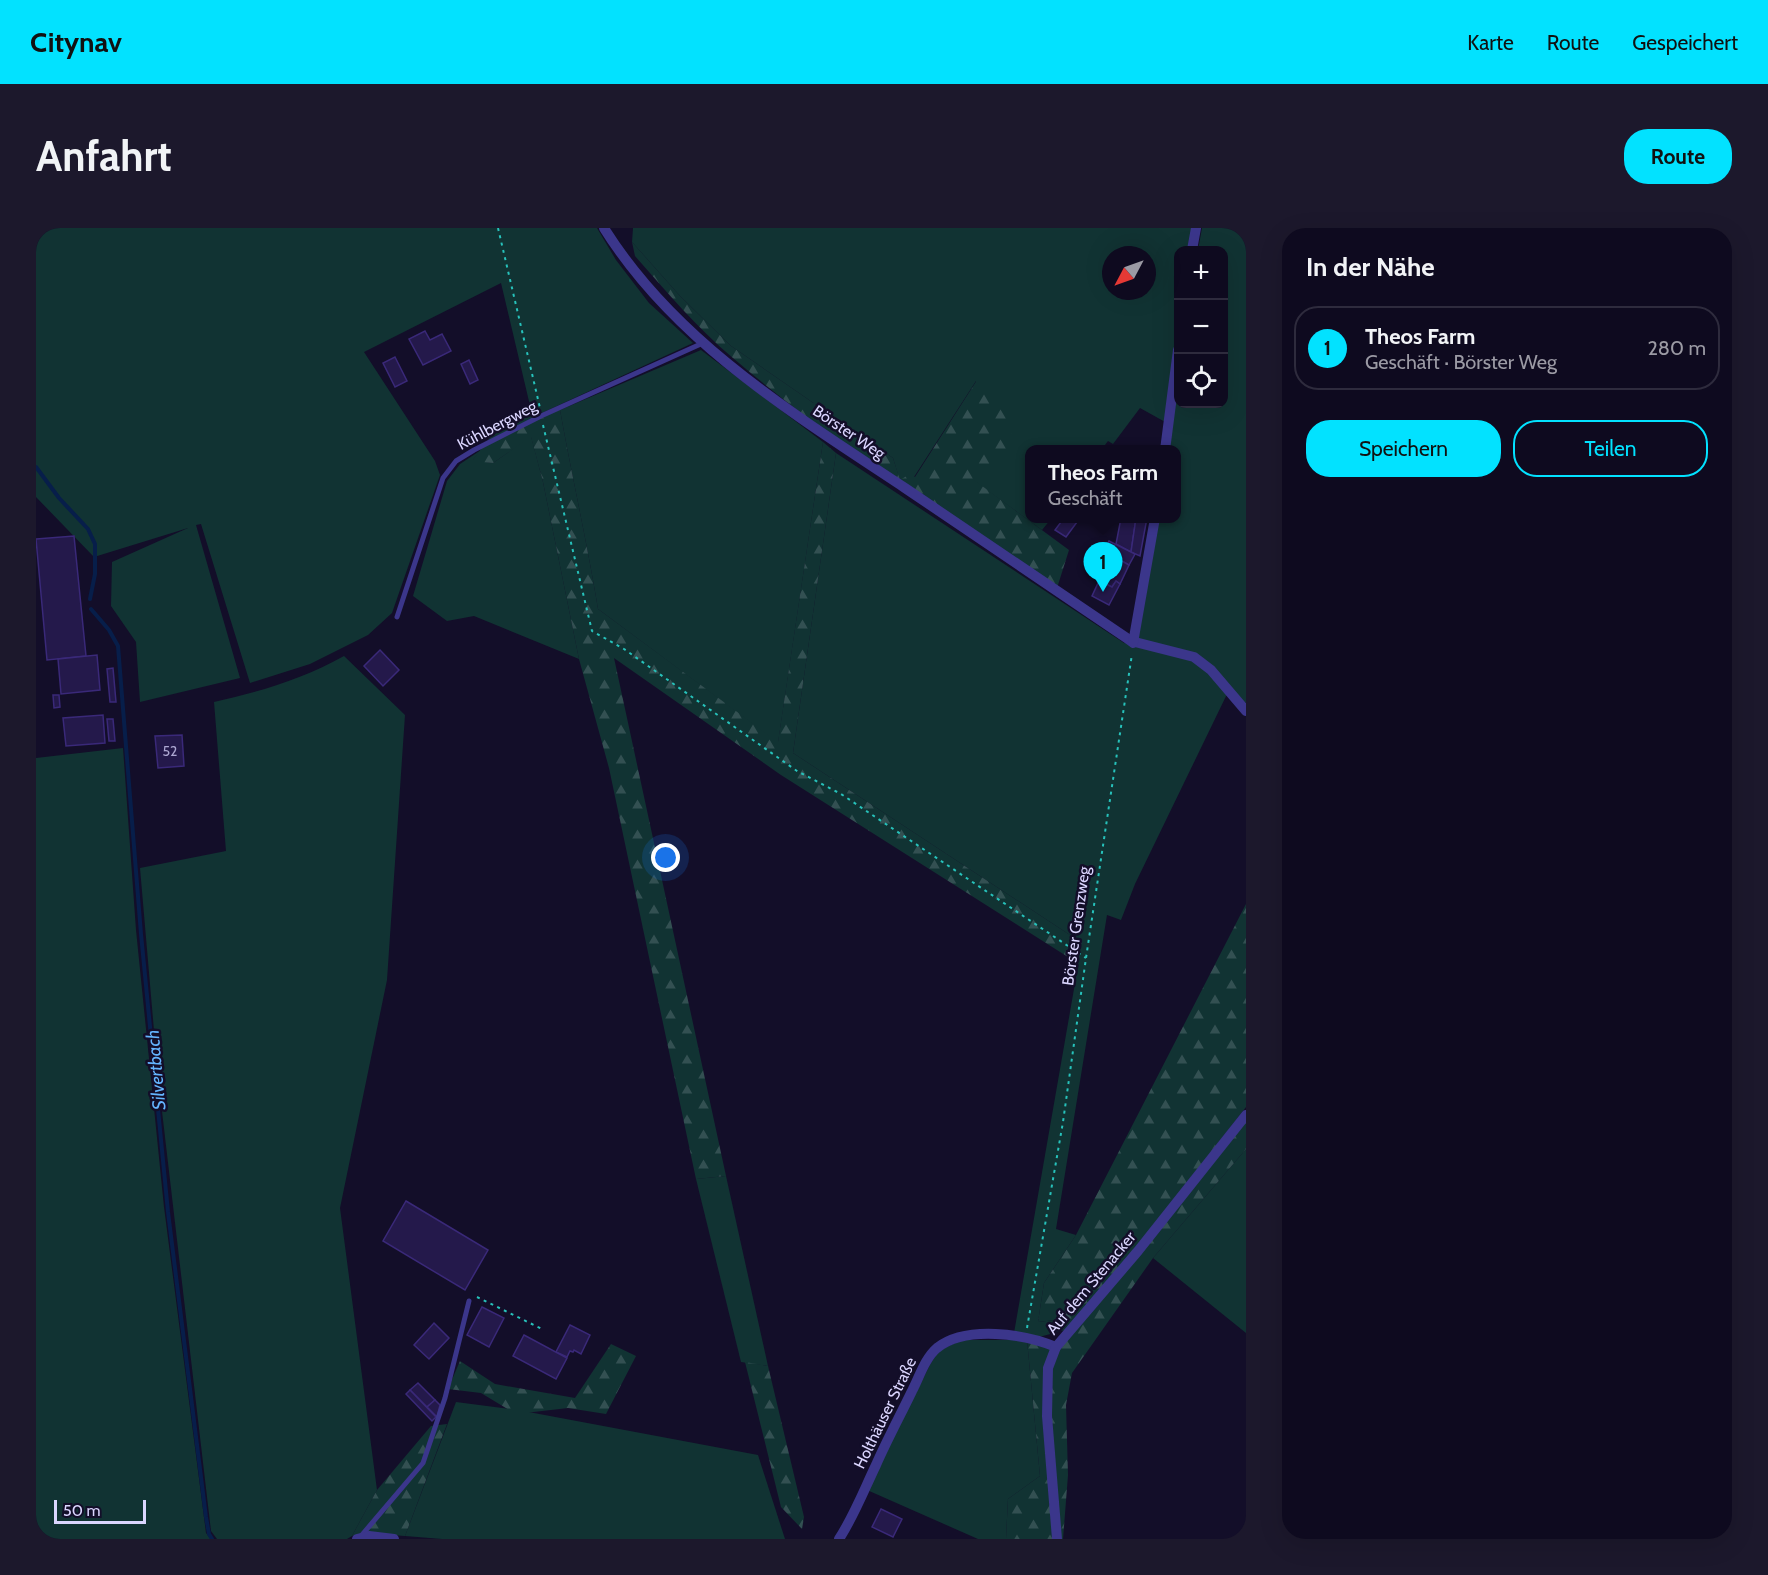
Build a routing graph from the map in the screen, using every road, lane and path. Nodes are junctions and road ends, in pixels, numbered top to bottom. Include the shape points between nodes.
1 (498, 228) edge
2 (604, 228) edge
3 (1196, 228) edge
4 (1193, 246) edge
5 (703, 343) junction
6 (1178, 354) edge
7 (541, 416) junction
8 (1166, 445) edge
9 (1154, 523) edge
10 (397, 617) dead end
11 (1133, 643) junction
12 (1246, 711) edge
13 (1086, 958) junction
14 (1246, 1115) edge
15 (468, 1301) joint
16 (544, 1330) dead end
17 (1026, 1338) junction
18 (1056, 1347) junction
19 (359, 1538) edge
20 (394, 1539) edge
21 (839, 1539) edge
22 (1057, 1539) edge

1 - 7 path
2 - 5 street, Börster Weg via 660,302
3 - 4 street
5 - 7 lane, Kühlbergweg
5 - 11 street, Börster Weg via 790,411
6 - 8 street
7 - 10 lane, Kühlbergweg via 456,461 443,478
7 - 13 path via 592,631 796,771 841,794
9 - 11 street
11 - 12 street via 1194,657 1211,670
11 - 13 path, Börster Grenzweg
13 - 17 path, Börster Grenzweg via 1064,1122
14 - 18 street, Auf dem Stenacker
15 - 16 path via 478,1297
15 - 19 lane via 445,1398 423,1463
17 - 18 street, Holthäuser Straße
17 - 21 street, Holthäuser Straße via 972,1335 935,1349
18 - 22 street, Auf dem Stenacker via 1048,1368 1047,1416
19 - 20 street

